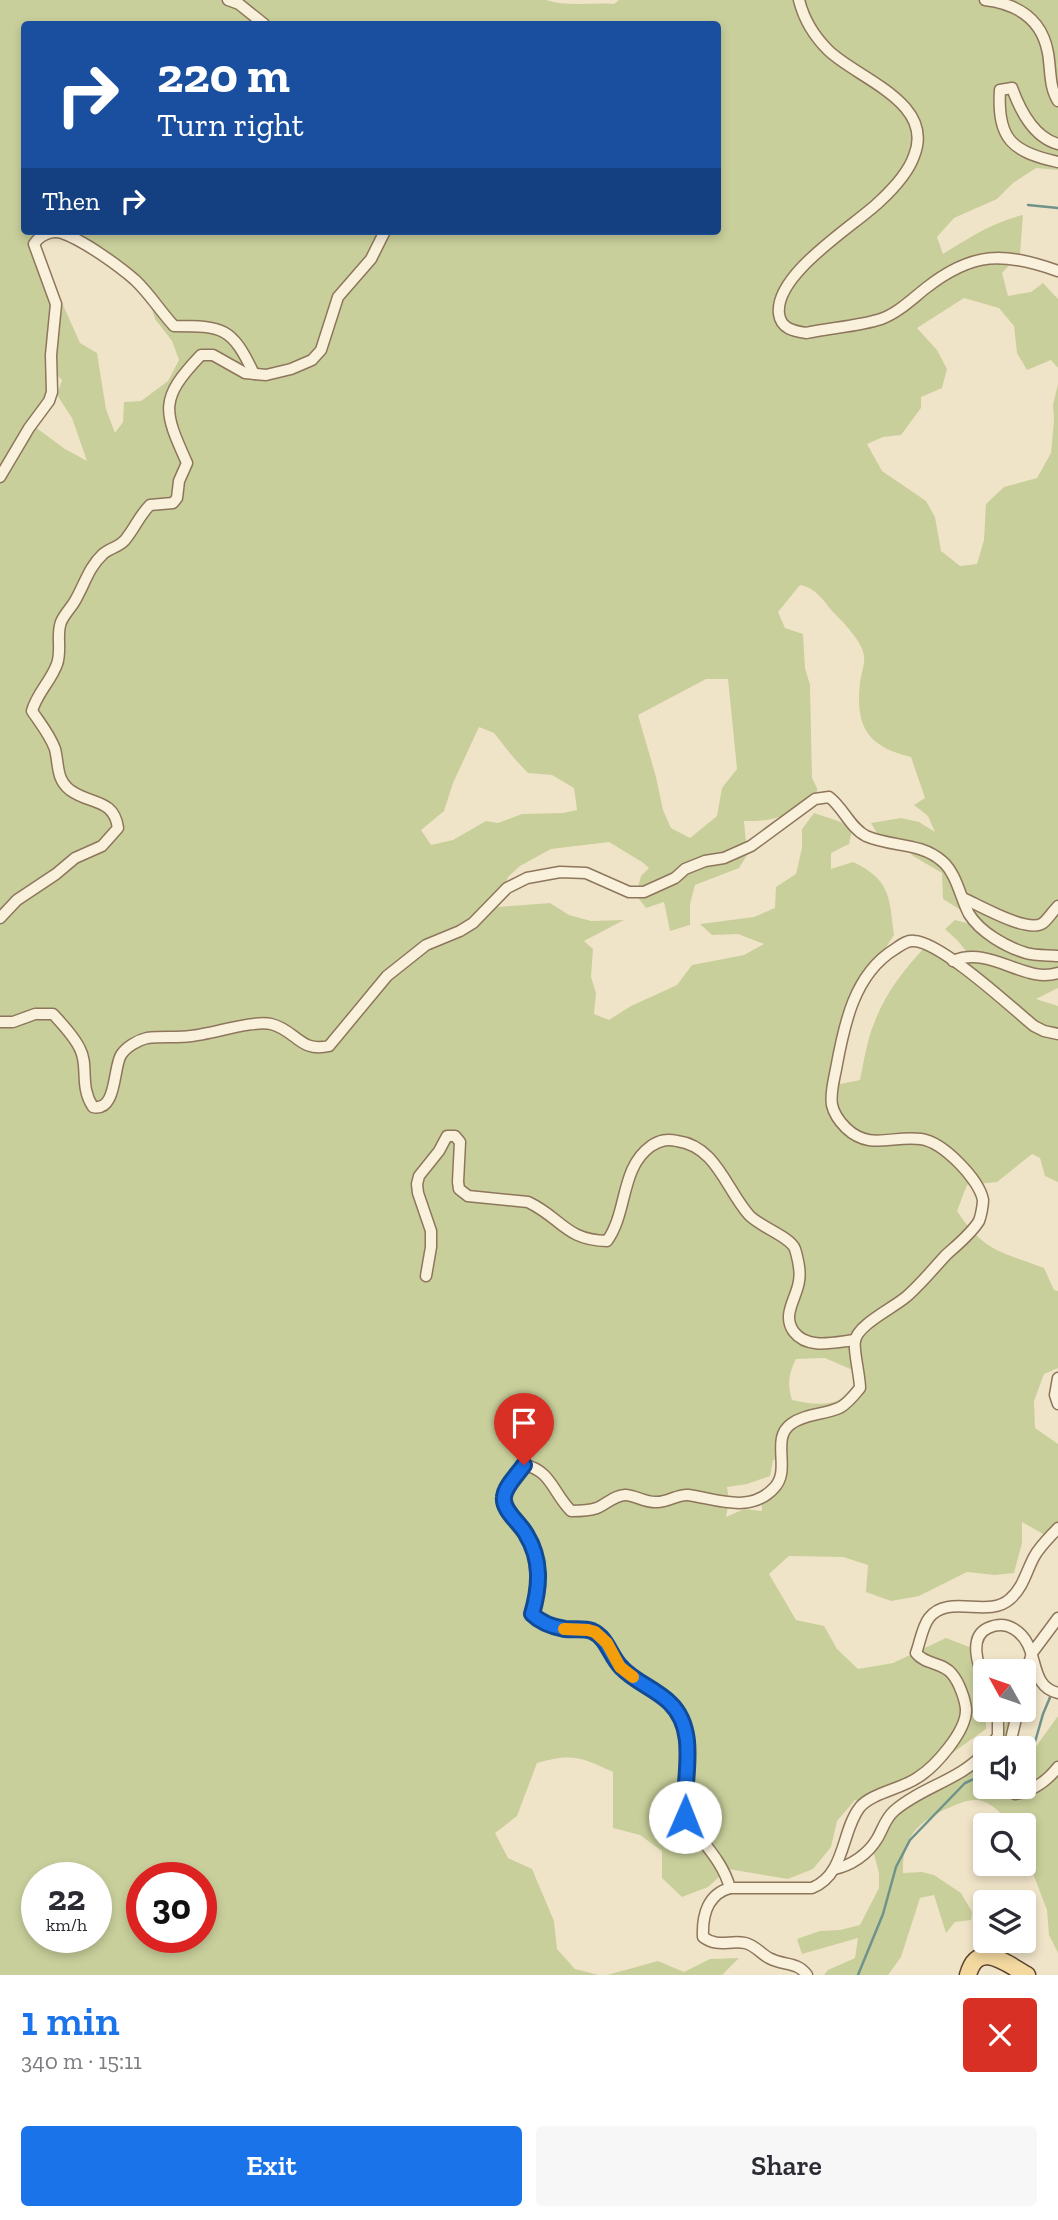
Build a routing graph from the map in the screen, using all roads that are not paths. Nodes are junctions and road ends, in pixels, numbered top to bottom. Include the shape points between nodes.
1 (228, 0) edge
2 (799, 0) edge
3 (985, 0) edge
4 (260, 21) edge
5 (1058, 101) edge
6 (1058, 144) edge
7 (1058, 162) edge
8 (42, 235) edge
9 (65, 235) edge
10 (383, 235) edge
11 (1058, 271) edge
12 (254, 374) junction
13 (0, 477) edge
14 (963, 898) junction
15 (1058, 906) edge
16 (0, 918) edge
17 (1058, 956) edge
18 (953, 961) junction
19 (1058, 973) edge
20 (0, 1023) edge
21 (1058, 1034) edge
22 (426, 1276) dead end
23 (855, 1340) junction
24 (1058, 1378) edge
25 (1058, 1404) edge
26 (1058, 1528) edge
27 (1058, 1618) edge
28 (1032, 1653) junction
29 (977, 1659) edge
30 (1030, 1659) edge
31 (1058, 1693) edge
32 (973, 1764) edge
33 (1058, 1767) edge
34 (1036, 1787) edge
35 (834, 1869) junction
36 (730, 1888) junction
37 (807, 1975) edge
38 (968, 1975) edge
39 (1027, 1975) edge

1 - 4 street
2 - 11 street via 807,24 828,51 894,96 908,111 917,144 894,186 822,247 781,296 779,313 786,327 807,333 881,319 939,278 995,257
3 - 5 street via 1019,9 1038,25
6 - 7 street via 1032,125 1013,88 1000,90 1002,125 1009,140 1021,150
8 - 13 street via 34,244 55,304 52,392
9 - 12 street via 135,280 174,326 213,327 227,333
10 - 12 street via 371,259 338,297 321,350 291,369
12 - 16 street via 236,370 213,355 201,355 182,375 172,393 169,417 187,463 177,498 173,503 150,505 139,516 123,543 105,552 91,567 62,619 60,654 32,711 54,749 60,779 115,814 118,828 102,846 75,858
14 - 15 street via 1035,926
14 - 17 street via 981,928 1004,944 1027,953
14 - 20 street via 943,861 927,851 865,835 829,797 815,799 751,846 685,869 644,892 629,892 586,873 527,878 507,888 473,923 426,945 387,976 329,1046 307,1046 282,1028 262,1023 189,1037 140,1040 121,1055 111,1094 99,1108 90,1103 84,1085 81,1050 53,1014
18 - 19 street via 971,956 1044,976
18 - 21 street via 1034,1026
18 - 23 street via 912,941 888,953 868,975 852,1003 832,1104 836,1116 856,1137 871,1141 924,1139 940,1148 976,1184 983,1202 979,1220 907,1296 862,1326
22 - 23 street via 431,1231 417,1184 447,1136 460,1142 459,1189 468,1196 528,1202 589,1241 607,1241 615,1230 628,1180 650,1147 662,1140 678,1141 712,1159 749,1215 793,1245 800,1278 790,1307 793,1331 804,1341
23 - 36 street via 860,1388 838,1408 789,1425 783,1434 780,1479 774,1489 757,1499 740,1504 685,1495 647,1502 625,1495 586,1511 571,1511 544,1473 524,1465 504,1494 504,1504 526,1534 539,1568 532,1614 564,1629 595,1632 620,1667 671,1704 682,1720 688,1760 685,1817 726,1872
24 - 25 street
26 - 35 street via 1044,1542 1022,1585 1008,1601 997,1606 951,1606 937,1610 928,1620 916,1653 954,1676 967,1712 956,1739 935,1764 895,1790 870,1798 859,1809
27 - 28 street
28 - 29 street via 1017,1630 996,1625 979,1636
28 - 30 street
28 - 31 street via 1039,1681
32 - 35 street via 894,1811 863,1855
33 - 34 street
35 - 36 street via 822,1884 812,1888
36 - 37 street via 710,1900 703,1937 712,1943 751,1945 771,1960 799,1965
38 - 39 main road via 974,1961 987,1955

